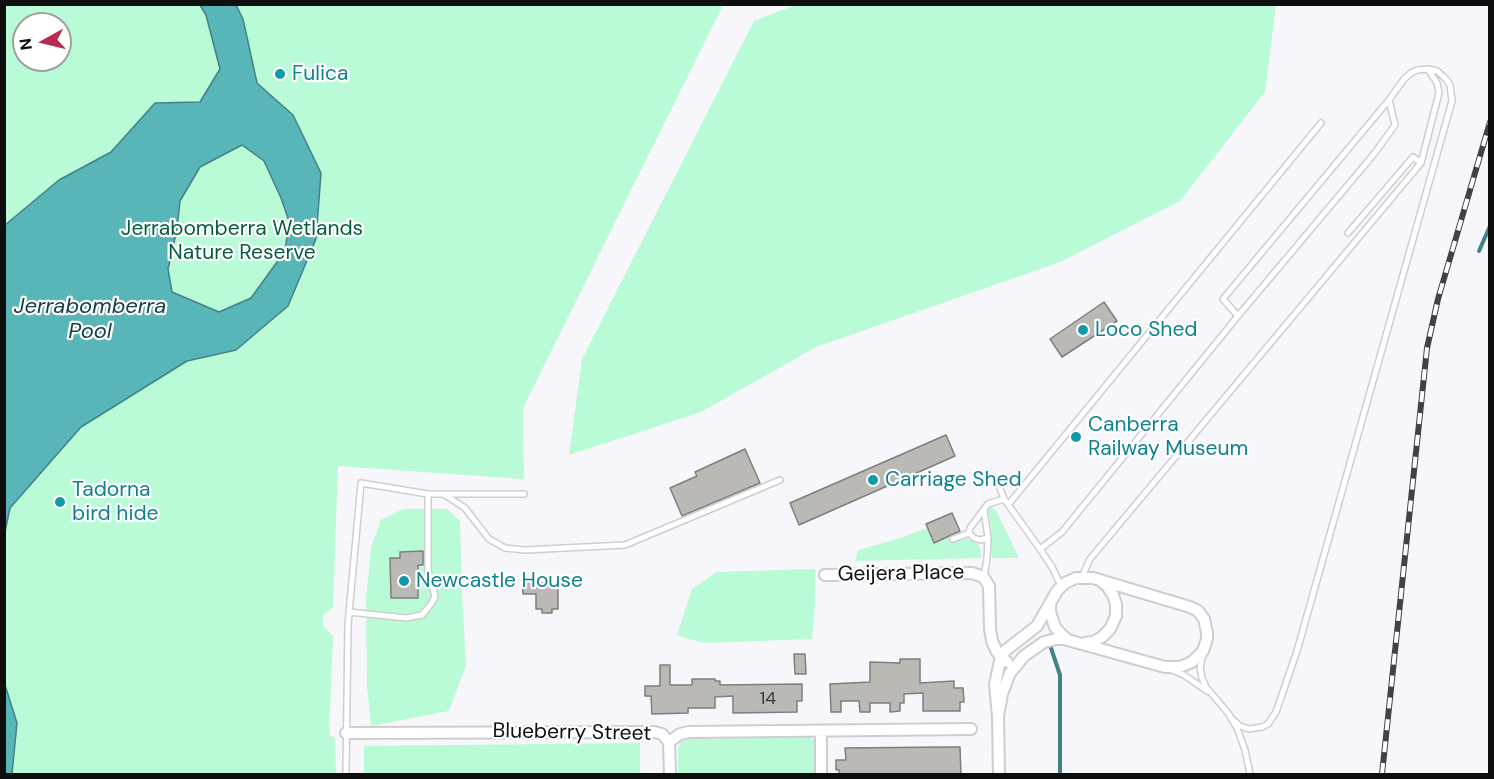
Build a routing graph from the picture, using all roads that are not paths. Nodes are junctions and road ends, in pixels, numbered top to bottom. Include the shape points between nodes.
1 (1428, 69) junction
2 (1389, 100) junction
3 (1321, 123) dead end
4 (1421, 163) junction
5 (1348, 233) dead end
6 (1238, 316) junction
7 (780, 480) dead end
8 (1000, 488) dead end
9 (428, 494) junction
10 (444, 494) junction
11 (524, 494) dead end
12 (1004, 499) junction
13 (1008, 505) junction
14 (984, 510) junction
15 (969, 533) junction
16 (988, 538) junction
17 (953, 539) dead end
18 (1040, 549) junction
19 (825, 575) dead end
20 (1082, 577) junction
21 (984, 578) junction
22 (1098, 580) junction
23 (1061, 586) junction
24 (1053, 598) junction
25 (349, 612) junction
26 (1068, 640) junction
27 (1080, 643) junction
28 (1205, 645) junction
29 (1001, 657) junction
30 (1165, 667) junction
31 (1014, 668) junction
32 (1218, 700) junction
33 (998, 716) junction
34 (1231, 718) junction
35 (971, 729) dead end
36 (821, 731) junction
37 (346, 733) junction
38 (669, 742) junction
39 (346, 774) edge
40 (670, 774) edge
41 (821, 774) edge
42 (999, 774) edge
43 (1250, 774) edge

1 - 2 lane via 1411,73
1 - 4 lane via 1440,93
1 - 34 lane via 1437,71 1448,82 1452,100 1297,651 1272,719 1262,727 1249,729
2 - 6 lane via 1395,125 1380,147
2 - 6 lane via 1223,299
3 - 13 lane
4 - 5 lane via 1413,157
4 - 20 lane via 1090,559
6 - 18 lane via 1062,532
7 - 10 lane via 625,545 525,550 505,548 489,539 465,508
8 - 12 lane
9 - 10 lane
9 - 25 lane via 361,483
9 - 25 lane via 428,572 435,597 431,604 422,615 406,618
10 - 11 lane
12 - 13 lane
12 - 14 lane via 988,504
13 - 18 lane
14 - 15 lane
14 - 16 lane
15 - 16 lane via 980,540
15 - 17 lane
16 - 21 lane
18 - 23 lane
19 - 21 street, Geijera Place via 972,573
20 - 22 street
20 - 23 street
21 - 29 street, Geijera Place via 989,586 991,636
22 - 27 street via 1113,595 1116,616 1102,637
22 - 28 street via 1194,609 1206,625
23 - 24 street
24 - 26 street via 1053,622
24 - 29 street via 1037,626
25 - 37 lane
26 - 27 street
26 - 31 street via 1044,642
27 - 30 street
28 - 30 street via 1192,662
28 - 32 lane via 1201,675
29 - 31 street, Geijera Place
29 - 33 street via 995,685
30 - 32 lane via 1194,681
31 - 33 street via 1006,680
32 - 34 lane
33 - 42 street
34 - 43 lane via 1243,743
35 - 36 street, Blueberry Street
36 - 38 street, Blueberry Street via 687,732
36 - 41 street
37 - 38 street, Blueberry Street via 654,732
37 - 39 lane
38 - 40 street

